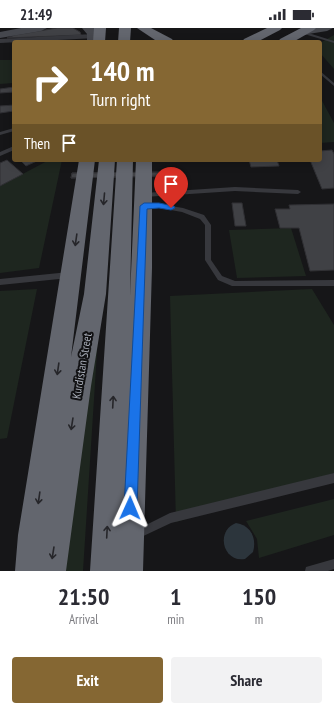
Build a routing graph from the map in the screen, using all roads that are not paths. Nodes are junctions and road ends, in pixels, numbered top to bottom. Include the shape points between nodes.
1 (18, 28) edge
2 (40, 28) edge
3 (111, 28) edge
4 (124, 28) edge
5 (140, 28) edge
6 (143, 28) edge
7 (276, 28) edge
8 (327, 28) edge
9 (306, 30) edge
10 (0, 31) edge
11 (0, 35) edge
12 (94, 35) edge
13 (12, 40) edge
14 (16, 40) edge
15 (110, 40) edge
16 (124, 40) edge
17 (140, 40) edge
18 (164, 40) edge
19 (253, 40) edge
20 (288, 40) edge
21 (0, 41) edge
22 (334, 42) edge
23 (322, 74) edge
24 (334, 85) edge
25 (12, 130) edge
26 (0, 134) edge
27 (12, 149) edge
28 (0, 154) edge
29 (87, 162) edge
30 (107, 162) edge
31 (125, 162) edge
32 (144, 162) edge
33 (298, 192) dead end
34 (144, 200) junction
35 (71, 275) junction
36 (0, 282) edge
37 (334, 282) edge
38 (334, 478) edge
39 (130, 537) junction
40 (334, 564) edge
41 (31, 571) edge
42 (50, 571) edge
43 (106, 571) edge
44 (127, 571) edge
45 (310, 571) edge

1 - 10 street
2 - 11 street
3 - 15 highway
4 - 16 highway
5 - 17 highway
6 - 18 highway
7 - 19 highway
8 - 9 street
9 - 20 highway
9 - 22 lane
12 - 14 street
13 - 21 street
23 - 24 lane
25 - 26 lane
27 - 28 lane
29 -> 35 highway, Kurdistan Street
30 -> 42 highway, Kurdistan Street via 95,294 78,386
43 -> 31 highway
32 - 34 highway
33 - 34 lane via 235,189
34 - 37 lane via 202,216 208,225 208,260 220,278 234,284
34 - 39 highway
35 - 36 lane
35 -> 41 highway, Kurdistan Street
38 - 39 lane via 170,518
39 - 44 highway
40 - 45 lane

